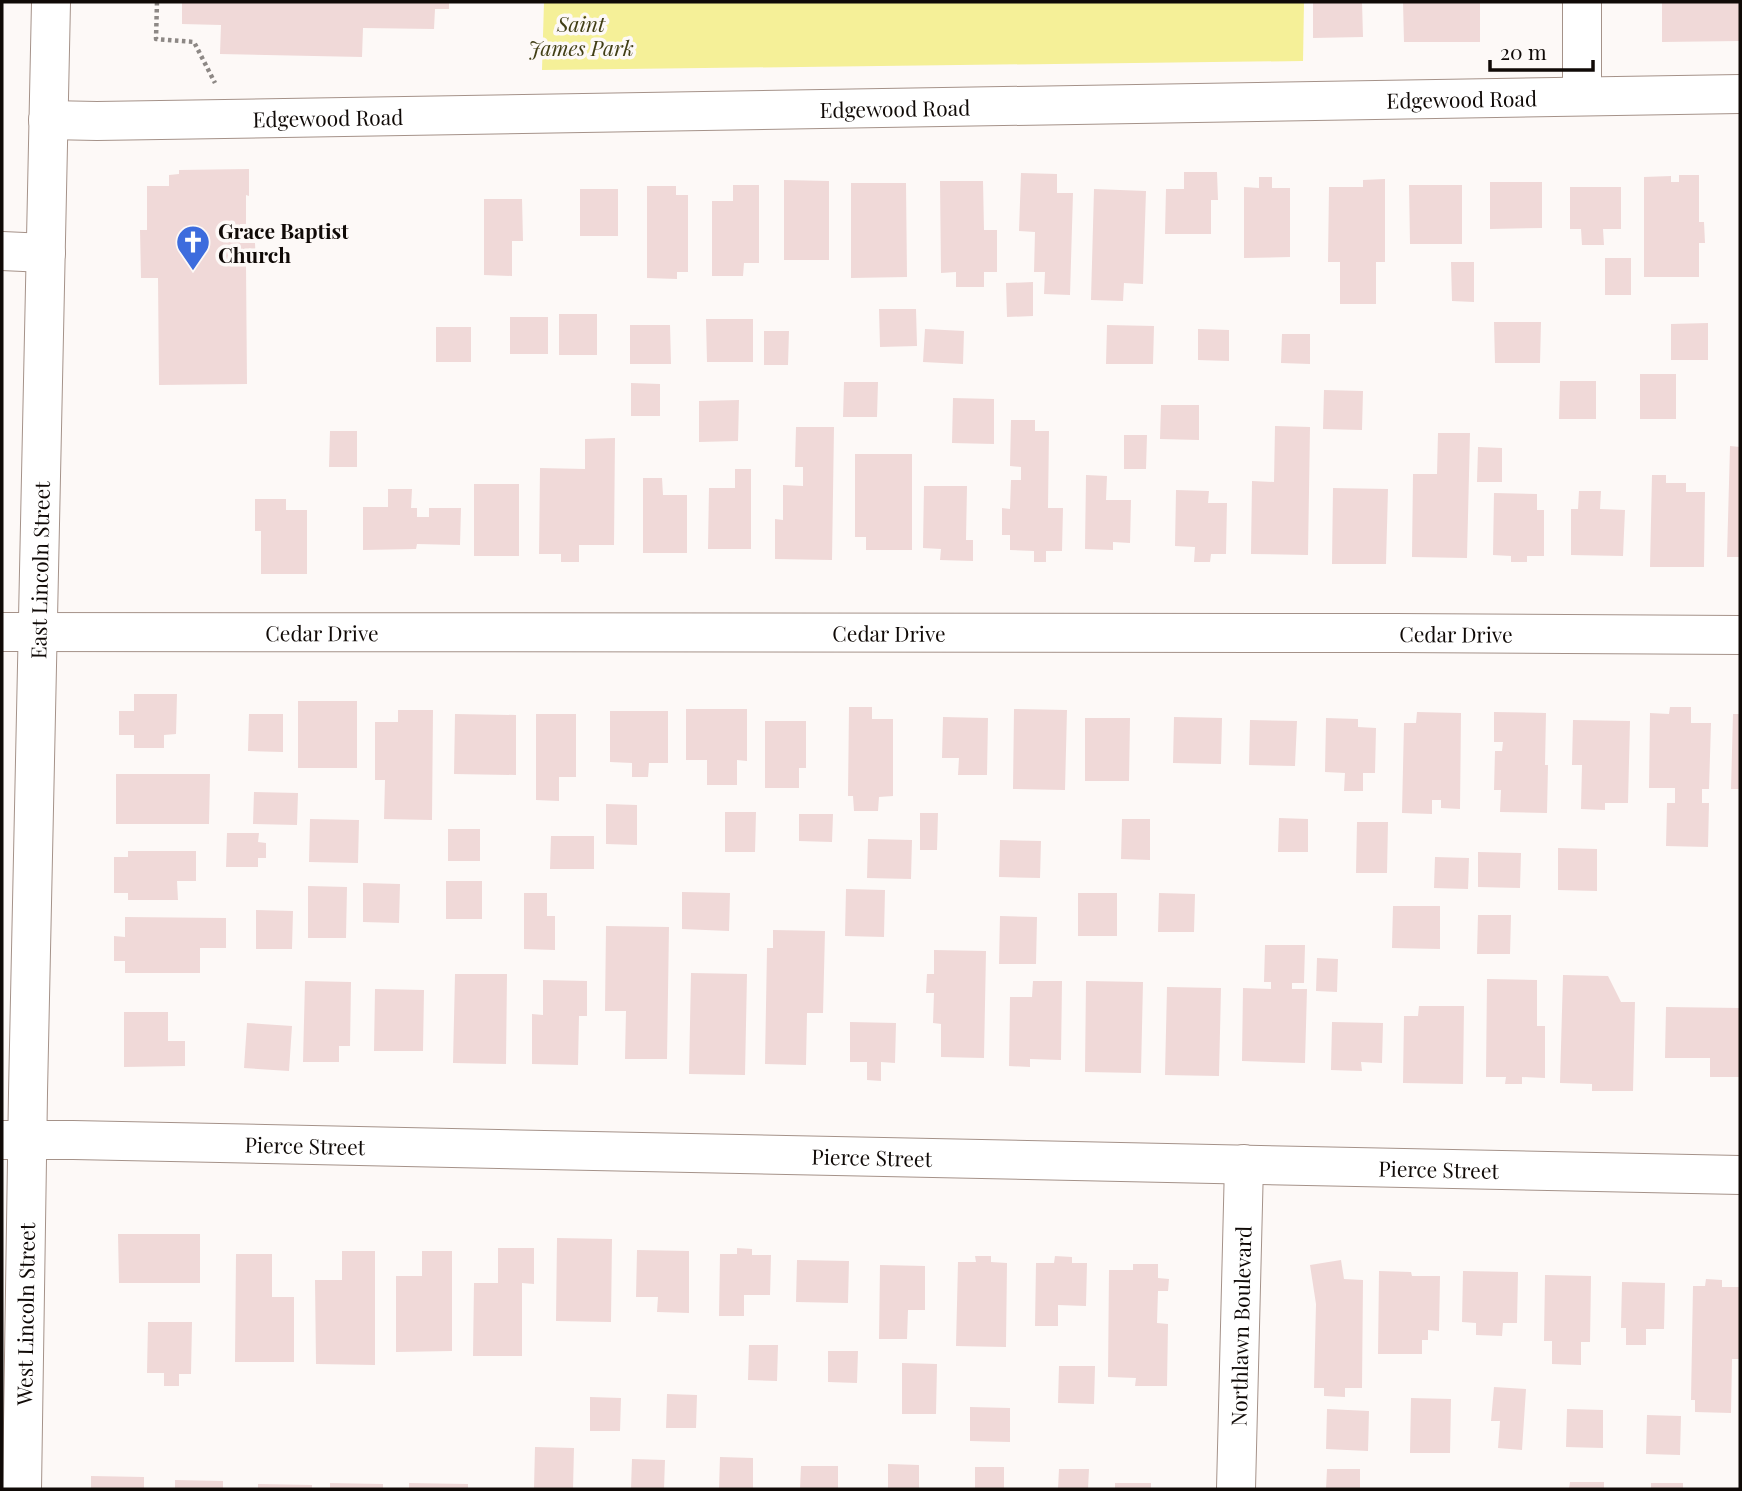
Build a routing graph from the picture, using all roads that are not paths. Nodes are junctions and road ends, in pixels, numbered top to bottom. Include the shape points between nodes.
1 (51, 2) edge
2 (1582, 2) edge
3 (1740, 94) edge
4 (1581, 96) junction
5 (48, 120) junction
6 (2, 251) edge
7 (46, 253) junction
8 (20, 632) edge
9 (1740, 635) edge
10 (15, 1140) edge
11 (1244, 1164) junction
12 (1740, 1175) edge
13 (22, 1489) edge
14 (1236, 1489) edge

1 - 5 street, East Lincoln Street
2 - 4 street
3 - 4 street, Edgewood Road
4 - 5 street, Edgewood Road
5 - 7 street, East Lincoln Street
6 - 7 street
7 - 8 street, East Lincoln Street
8 - 9 street, Cedar Drive
8 - 10 street, East Lincoln Street
10 - 11 street, Pierce Street
10 - 13 street, West Lincoln Street
11 - 12 street, Pierce Street
11 - 14 street, Northlawn Boulevard

